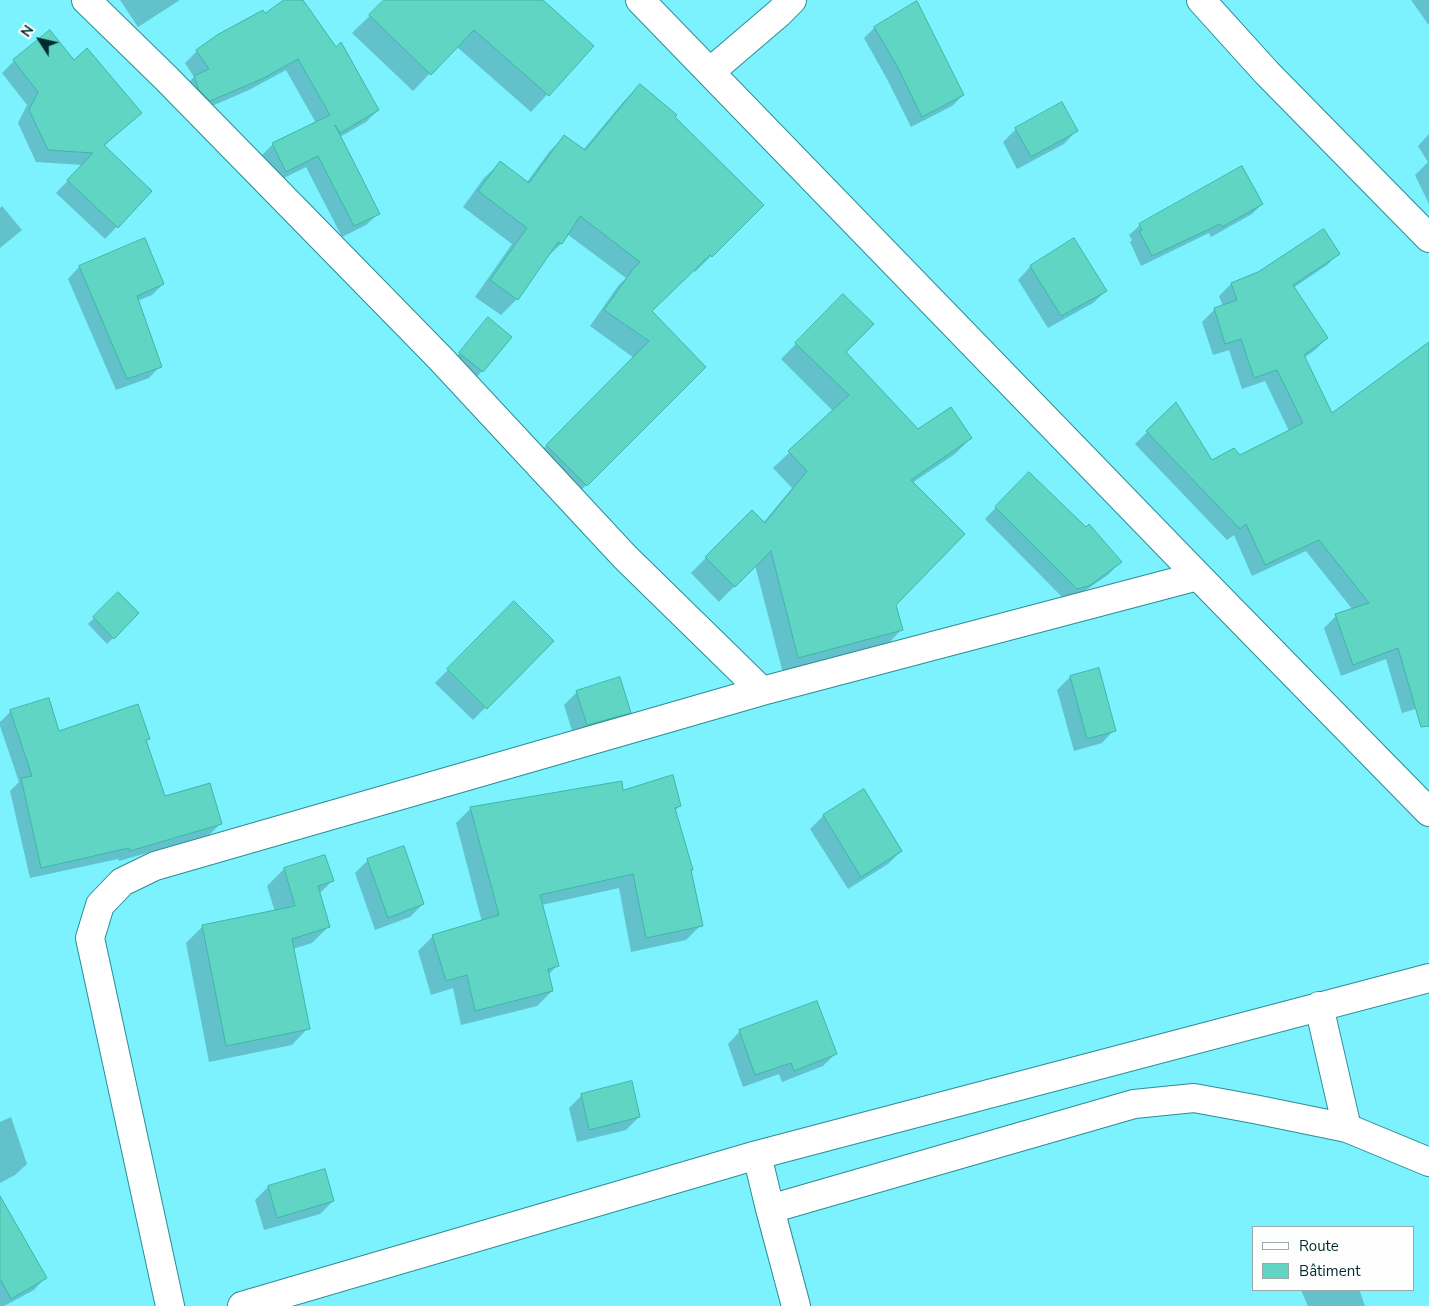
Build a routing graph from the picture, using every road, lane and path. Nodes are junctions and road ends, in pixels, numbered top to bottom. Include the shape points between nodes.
1 (86, 0) edge
2 (640, 0) edge
3 (792, 0) edge
4 (1201, 0) edge
5 (710, 72) junction
6 (1429, 238) edge
7 (1198, 576) junction
8 (762, 691) junction
9 (1429, 812) edge
10 (1429, 978) edge
11 (1319, 1006) junction
12 (1347, 1128) junction
13 (757, 1155) junction
14 (1429, 1162) edge
15 (770, 1209) junction
16 (170, 1306) edge
17 (242, 1306) edge
18 (796, 1306) edge

1 - 8 street via 440,358 626,557
2 - 5 street
3 - 5 street
4 - 6 street via 1267,73
5 - 7 street
7 - 8 street
7 - 9 street
8 - 16 street via 155,866 122,882 100,905 90,938
10 - 11 street
11 - 12 street
11 - 13 street
12 - 14 street
12 - 15 street via 1194,1098 1134,1104
13 - 15 street
13 - 17 street
15 - 18 street

